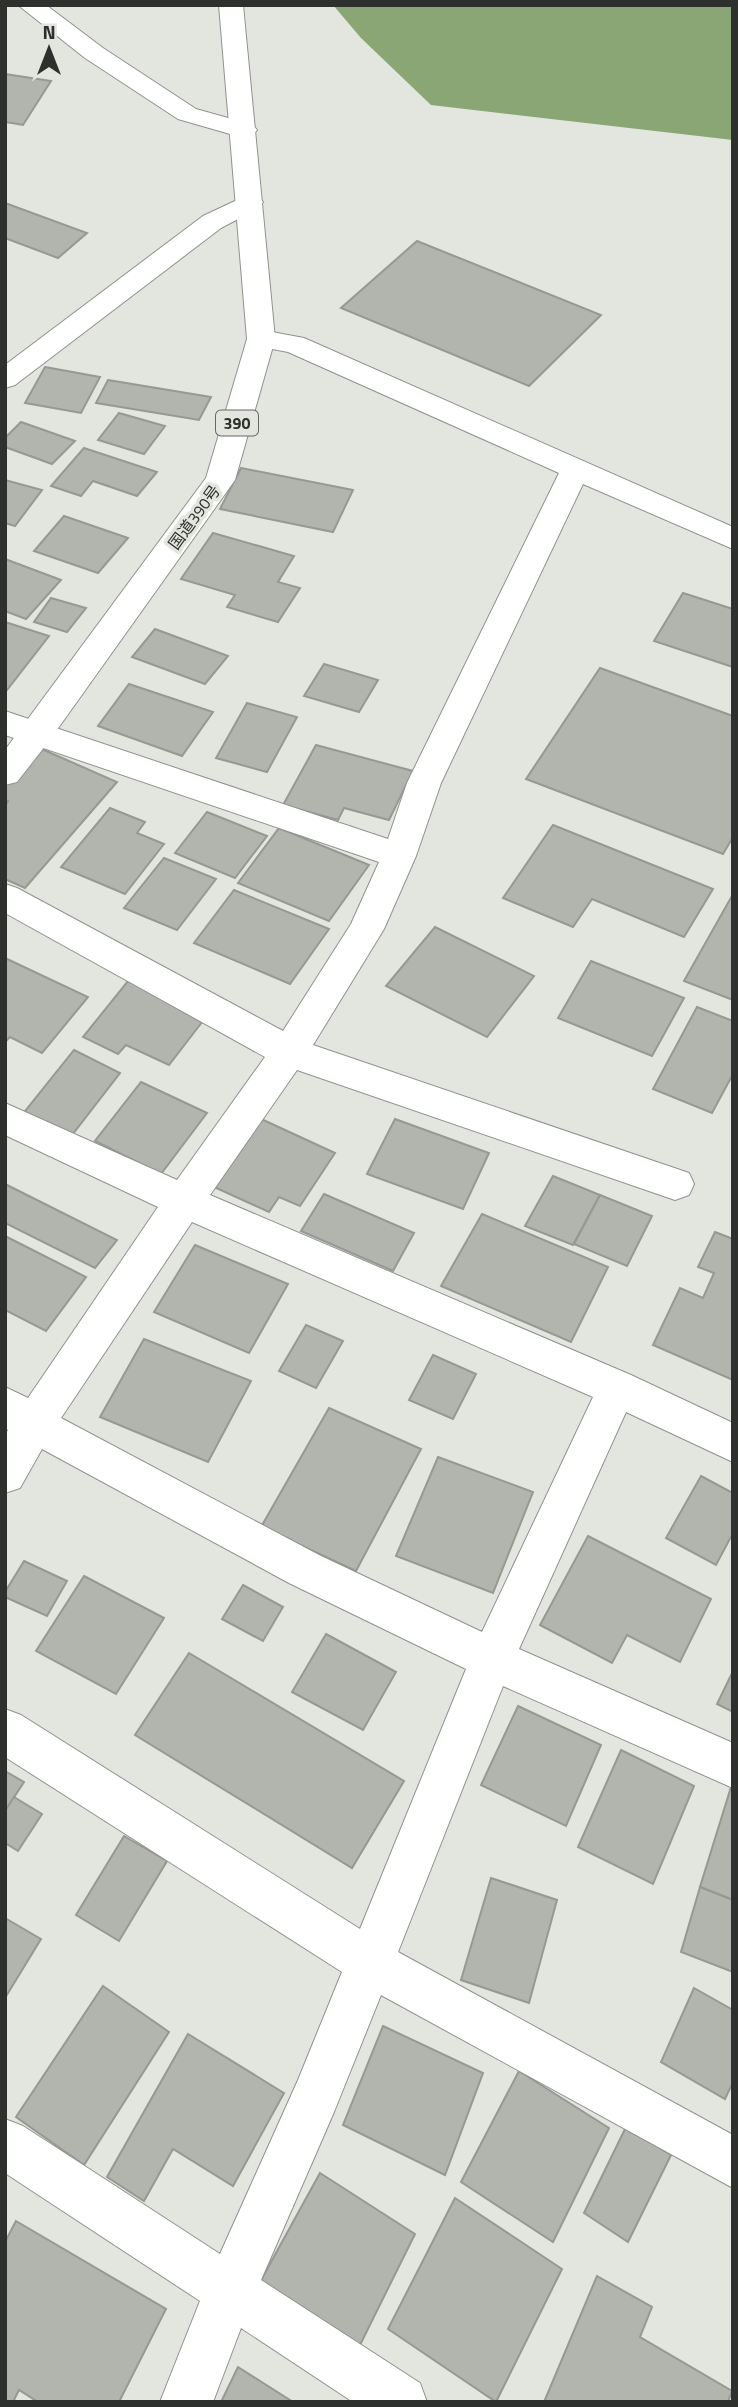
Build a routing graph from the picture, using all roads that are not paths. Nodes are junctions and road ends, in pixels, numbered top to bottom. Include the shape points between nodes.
1 (30, 5) edge
2 (231, 5) edge
3 (244, 130) junction
4 (250, 202) junction
5 (261, 339) junction
6 (5, 379) edge
7 (575, 470) junction
8 (733, 539) edge
9 (5, 723) edge
10 (37, 733) junction
11 (5, 773) edge
12 (399, 856) junction
13 (5, 897) edge
14 (289, 1052) junction
15 (5, 1118) edge
16 (675, 1184) dead end
17 (186, 1202) junction
18 (617, 1388) junction
19 (20, 1415) edge
20 (733, 1443) edge
21 (5, 1474) edge
22 (492, 1659) junction
23 (5, 1731) edge
24 (733, 1766) edge
25 (371, 1962) junction
26 (5, 2144) edge
27 (733, 2163) edge
28 (230, 2291) junction
29 (186, 2402) edge
30 (401, 2402) edge

1 - 3 main road via 187,114
2 - 3 main road, 国道390号 / 390
3 - 4 main road, 国道390号 / 390
4 - 5 main road, 国道390号 / 390
4 - 6 main road via 212,222
5 - 7 main road via 294,344
5 - 10 main road, 国道390号 / 390 via 220,481
7 - 8 main road
7 - 12 main road via 424,783
9 - 10 main road
10 - 11 main road, 国道390号 / 390
10 - 12 main road
12 - 14 main road via 366,929
13 - 14 main road
14 - 16 main road
14 - 17 main road
15 - 17 main road
17 - 18 main road
17 - 19 main road
18 - 20 main road
18 - 22 main road
19 - 21 main road
19 - 22 main road via 304,1569
22 - 24 main road
22 - 25 main road
23 - 25 main road
25 - 27 main road
25 - 28 main road
26 - 28 main road
28 - 29 main road
28 - 30 main road

